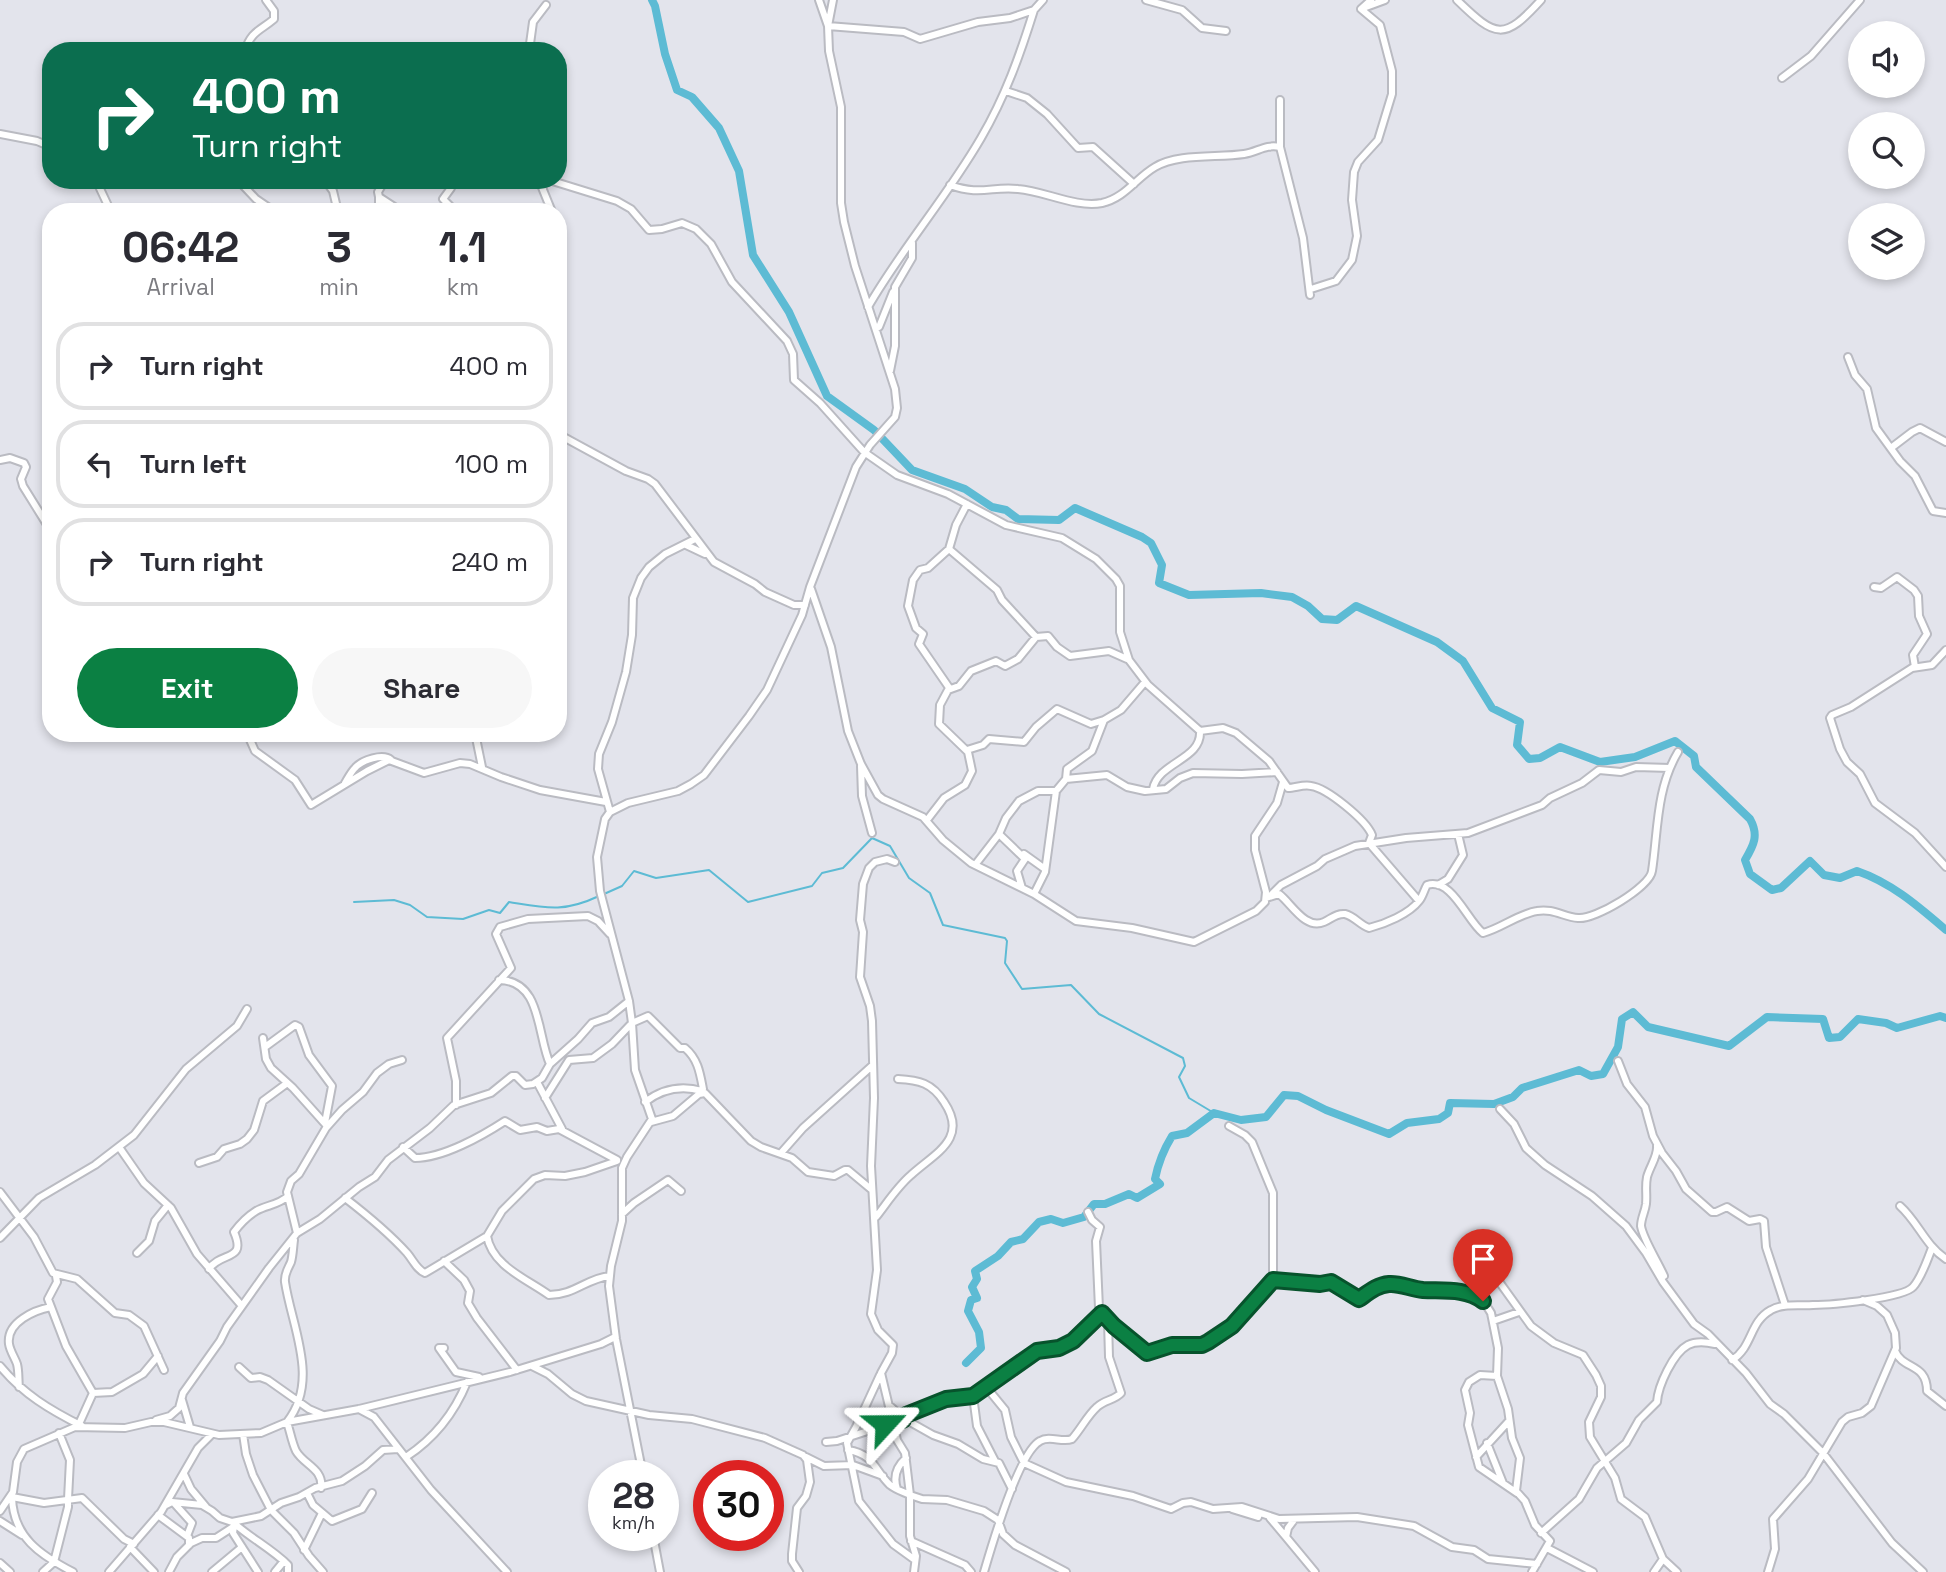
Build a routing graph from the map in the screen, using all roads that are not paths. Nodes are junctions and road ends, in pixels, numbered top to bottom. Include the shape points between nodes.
1 (266, 0) edge
2 (819, 0) edge
3 (833, 0) edge
4 (1043, 0) edge
5 (1146, 0) edge
6 (1371, 0) edge
7 (1385, 0) edge
8 (1457, 0) edge
9 (1541, 0) edge
10 (1860, 0) edge
11 (545, 5) dead end
12 (1361, 9) junction
13 (1034, 10) junction
14 (828, 26) junction
15 (1226, 31) dead end
16 (249, 42) edge
17 (530, 42) edge
18 (1782, 78) dead end
19 (1006, 91) junction
20 (1280, 100) dead end
21 (0, 134) edge
22 (42, 143) edge
23 (1280, 147) junction
24 (1134, 184) junction
25 (950, 185) junction
26 (567, 186) edge
27 (247, 189) edge
28 (380, 189) edge
29 (450, 189) edge
30 (379, 197) junction
31 (262, 203) edge
32 (379, 203) edge
33 (388, 203) edge
34 (447, 203) edge
35 (912, 243) junction
36 (895, 287) junction
37 (869, 307) junction
38 (876, 328) junction
39 (1848, 357) dead end
40 (890, 373) junction
41 (567, 439) edge
42 (1946, 442) edge
43 (1891, 448) junction
44 (864, 452) junction
45 (1, 458) edge
46 (967, 503) junction
47 (1946, 513) edge
48 (42, 517) edge
49 (695, 539) junction
50 (686, 545) junction
51 (949, 549) junction
52 (715, 562) junction
53 (810, 587) junction
54 (1874, 587) dead end
55 (805, 605) junction
56 (1035, 636) junction
57 (1946, 650) edge
58 (1129, 660) junction
59 (1915, 667) junction
60 (1145, 682) junction
61 (950, 689) junction
62 (1104, 720) junction
63 (1200, 732) junction
64 (251, 742) edge
65 (477, 742) edge
66 (967, 750) junction
67 (1678, 752) dead end
68 (861, 764) junction
69 (482, 767) junction
70 (1670, 768) junction
71 (1277, 772) junction
72 (1066, 779) junction
73 (1283, 782) junction
74 (1153, 789) junction
75 (1056, 790) junction
76 (606, 802) junction
77 (610, 812) junction
78 (927, 820) junction
79 (872, 833) dead end
80 (999, 834) junction
81 (1458, 834) junction
82 (1369, 843) junction
83 (1017, 849) junction
84 (895, 862) dead end
85 (975, 865) junction
86 (1946, 867) edge
87 (1045, 869) junction
88 (1438, 885) junction
89 (1022, 888) junction
90 (1034, 894) junction
91 (1268, 897) junction
92 (1419, 901) junction
93 (612, 935) junction
94 (512, 966) junction
95 (499, 980) junction
96 (517, 984) junction
97 (629, 1001) junction
98 (247, 1009) dead end
99 (632, 1023) junction
100 (264, 1038) dead end
101 (265, 1047) junction
102 (402, 1060) dead end
103 (1618, 1061) dead end
104 (550, 1064) junction
105 (873, 1065) junction
106 (898, 1079) dead end
107 (537, 1082) junction
108 (286, 1084) junction
109 (701, 1092) junction
110 (545, 1098) junction
111 (645, 1102) junction
112 (456, 1105) junction
113 (1500, 1109) dead end
114 (651, 1122) junction
115 (326, 1125) junction
116 (1229, 1126) dead end
117 (563, 1130) junction
118 (1656, 1143) junction
119 (119, 1147) junction
120 (403, 1147) junction
121 (782, 1153) junction
122 (621, 1161) junction
123 (199, 1163) dead end
124 (873, 1190) junction
125 (681, 1191) dead end
126 (0, 1192) edge
127 (288, 1196) junction
128 (345, 1198) junction
129 (168, 1205) junction
130 (1900, 1206) dead end
131 (1088, 1212) dead end
132 (622, 1214) junction
133 (19, 1217) junction
134 (874, 1219) junction
135 (296, 1237) junction
136 (0, 1238) edge
137 (486, 1240) junction
138 (1932, 1248) junction
139 (137, 1253) dead end
140 (1946, 1259) edge
141 (444, 1261) junction
142 (209, 1269) junction
143 (1490, 1269) dead end
144 (56, 1276) junction
145 (610, 1276) junction
146 (1273, 1280) junction
147 (1670, 1291) junction
148 (1863, 1300) junction
149 (242, 1306) junction
150 (1785, 1306) junction
151 (51, 1307) junction
152 (1519, 1312) junction
153 (1102, 1313) junction
154 (1108, 1321) junction
155 (1493, 1321) junction
156 (615, 1337) junction
157 (1717, 1344) junction
158 (443, 1348) dead end
159 (1895, 1351) junction
160 (158, 1356) junction
161 (1732, 1360) junction
162 (531, 1365) junction
163 (0, 1366) edge
164 (239, 1367) dead end
165 (164, 1370) dead end
166 (517, 1370) junction
167 (881, 1373) junction
168 (1497, 1376) junction
169 (484, 1378) junction
170 (467, 1382) junction
171 (19, 1387) junction
172 (987, 1388) junction
173 (93, 1393) junction
174 (973, 1396) junction
175 (182, 1398) junction
176 (301, 1401) junction
177 (376, 1405) junction
178 (890, 1406) junction
179 (1946, 1406) edge
180 (359, 1409) junction
181 (629, 1411) junction
182 (323, 1415) junction
183 (374, 1417) junction
184 (902, 1419) junction
185 (1509, 1421) junction
186 (151, 1422) junction
187 (287, 1422) junction
188 (894, 1422) junction
189 (81, 1425) junction
190 (190, 1427) junction
191 (59, 1433) junction
192 (212, 1434) junction
193 (243, 1434) junction
194 (850, 1436) junction
195 (826, 1442) dead end
196 (1487, 1443) junction
197 (398, 1449) junction
198 (848, 1450) junction
199 (1823, 1453) junction
200 (406, 1457) junction
201 (806, 1457) junction
202 (1476, 1457) junction
203 (906, 1458) junction
204 (640, 1460) edge
205 (995, 1461) junction
206 (1604, 1461) junction
207 (1024, 1463) junction
208 (853, 1465) junction
209 (184, 1474) junction
210 (883, 1476) junction
211 (1504, 1485) junction
212 (321, 1488) junction
213 (897, 1489) junction
214 (1012, 1489) junction
215 (307, 1493) junction
216 (372, 1493) dead end
217 (1517, 1493) junction
218 (12, 1495) junction
219 (910, 1495) junction
220 (68, 1499) junction
221 (174, 1503) junction
222 (166, 1505) junction
223 (206, 1507) junction
224 (271, 1510) junction
225 (0, 1511) edge
226 (323, 1513) junction
227 (159, 1515) junction
228 (1268, 1517) junction
229 (1294, 1520) junction
230 (0, 1521) edge
231 (999, 1522) junction
232 (235, 1524) junction
233 (1541, 1533) junction
234 (22, 1535) junction
235 (187, 1536) junction
236 (1286, 1536) junction
237 (911, 1541) junction
238 (189, 1545) junction
239 (132, 1546) junction
240 (242, 1547) junction
241 (1547, 1548) junction
242 (304, 1550) junction
243 (656, 1551) edge
244 (1663, 1559) junction
245 (915, 1560) junction
246 (284, 1561) junction
247 (54, 1562) junction
248 (0, 1563) edge
249 (1537, 1564) junction
250 (10, 1572) edge
251 (43, 1572) edge
252 (73, 1572) edge
253 (109, 1572) edge
254 (154, 1572) edge
255 (169, 1572) edge
256 (212, 1572) edge
257 (258, 1572) edge
258 (275, 1572) edge
259 (288, 1572) edge
260 (323, 1572) edge
261 (507, 1572) edge
262 (660, 1572) edge
263 (799, 1572) edge
264 (914, 1572) edge
265 (971, 1572) edge
266 (984, 1572) edge
267 (1066, 1572) edge
268 (1315, 1572) edge
269 (1532, 1572) edge
270 (1593, 1572) edge
271 (1654, 1572) edge
272 (1678, 1572) edge
273 (1768, 1572) edge
274 (1923, 1572) edge

1 - 16 street via 274,19
2 - 14 street
3 - 14 street
4 - 13 street
5 - 15 street via 1182,10 1202,28
6 - 12 street
7 - 12 street
8 - 9 street via 1496,30 1518,25
10 - 18 street via 1811,56
11 - 17 street via 533,22
12 - 23 street via 1380,24 1392,71 1392,93 1378,140 1354,172 1357,236 1352,260 1336,281 1310,292 1303,238
13 - 14 street via 920,39 904,32
13 - 19 street
14 - 37 street via 841,107 841,203 848,243
19 - 24 street via 1047,114 1078,148 1093,147
19 - 25 street
20 - 23 street
21 - 22 street
23 - 24 street via 1267,145 1248,153 1166,162
24 - 25 street via 1101,203 1018,189 981,192
25 - 35 street
26 - 44 street via 617,201 651,231 682,223 696,229 711,244 732,282 788,341 794,380
27 - 31 street
28 - 30 street
29 - 34 street via 443,199
30 - 32 street
30 - 33 street
35 - 36 street via 912,258
35 - 37 street
36 - 38 street
36 - 40 street
37 - 38 street
38 - 40 street
39 - 43 street via 1867,389 1876,428
40 - 44 street via 897,408 892,422
41 - 49 street via 655,484
42 - 43 street via 1920,428
43 - 47 street via 1915,476 1933,511
44 - 46 street via 904,479
44 - 53 street
45 - 48 street via 26,466 23,486
46 - 51 street
46 - 58 street via 1006,525 1069,542 1107,569 1120,586 1120,632
49 - 50 street
49 - 52 street
50 - 52 street
50 - 76 street via 649,567 633,598 626,672 599,754
51 - 56 street via 997,590
51 - 61 street via 918,572 908,603 914,625 923,634 919,644
52 - 55 street via 780,602
53 - 55 street
53 - 68 street via 831,647 848,731
54 - 59 street via 1881,588 1897,577 1916,593 1927,634 1913,655
55 - 77 street via 767,690 704,775 678,791
56 - 58 street via 1048,636 1070,656 1109,651
56 - 61 street via 1014,662 1005,666 996,661 971,671 959,686
57 - 59 street via 1932,664
58 - 60 street
59 - 86 street via 1830,719 1847,762 1860,774 1875,803 1909,827
60 - 62 street via 1121,710
60 - 63 street
61 - 66 street via 940,705 939,724
62 - 66 street via 1091,724 1057,709 1024,742 989,739
62 - 72 street via 1094,747 1067,769
63 - 71 street via 1228,729
63 - 74 street via 1194,750 1164,771
64 - 69 street via 255,751 295,780 310,805 386,761 424,773 460,764
65 - 69 street
66 - 78 street via 971,776 962,788 944,798
67 - 70 street
68 - 78 street via 880,797
68 - 79 street via 862,796
69 - 76 street via 548,792
70 - 81 street via 1599,771 1542,804
70 - 88 street via 1654,836 1651,877 1601,912 1581,919 1538,910 1483,933 1456,898
71 - 73 street
71 - 74 street via 1194,773 1166,789
72 - 74 street via 1107,775 1131,788
72 - 75 street
73 - 82 street via 1290,789 1314,786 1358,816 1372,835
73 - 91 street via 1255,842
75 - 80 street via 1040,790 1023,798
75 - 87 street
76 - 77 street
77 - 93 street via 597,857
78 - 85 street via 943,840
80 - 83 street
80 - 85 street
81 - 82 street
81 - 88 street via 1463,855 1448,879
82 - 91 street via 1330,856
82 - 92 street
83 - 87 street
83 - 89 street via 1025,859 1017,871
84 - 105 street via 875,862 863,884 860,981 872,1013
85 - 89 street
87 - 90 street
88 - 92 street via 1427,885
89 - 90 street
90 - 91 street via 1076,921 1188,942 1251,914
91 - 92 street via 1282,896 1312,923 1341,914 1369,928
93 - 94 street via 589,916 508,924 496,934
93 - 97 street
94 - 95 street
94 - 96 street
95 - 96 street
95 - 112 street via 447,1038
96 - 104 street via 535,1004
97 - 99 street
97 - 104 street via 592,1023
98 - 119 street via 237,1026 186,1069 142,1126
99 - 109 street via 649,1016 669,1040 687,1049 698,1066
99 - 110 street via 593,1058 569,1060
99 - 111 street via 635,1070
100 - 101 street
101 - 108 street via 271,1068
101 - 115 street via 295,1025 299,1027 309,1055 331,1086
102 - 115 street via 377,1073
103 - 118 street via 1627,1084 1645,1107
104 - 107 street
105 - 121 street
105 - 124 street
106 - 134 street via 917,1080 934,1089 951,1115 953,1130 947,1143 900,1186
107 - 110 street
107 - 112 street via 525,1085 512,1076 491,1093
108 - 115 street
108 - 123 street via 263,1101 247,1139
109 - 111 street via 677,1087
109 - 114 street via 673,1116
109 - 121 street via 751,1141
110 - 117 street
111 - 114 street
112 - 120 street
113 - 147 street via 1528,1150 1626,1226
114 - 122 street
115 - 127 street via 292,1181
116 - 146 street via 1252,1142 1273,1193
117 - 120 street via 517,1130 505,1121 479,1138 429,1157 415,1158
117 - 122 street
118 - 147 street via 1658,1154 1644,1191 1642,1227
118 - 150 street via 1686,1189 1709,1209 1716,1212 1727,1207 1749,1222 1764,1222 1766,1247
119 - 129 street via 144,1183
119 - 133 street via 48,1192
120 - 128 street via 375,1177
121 - 124 street via 811,1173 834,1177 848,1170
122 - 132 street
122 - 137 street via 534,1179 502,1211
124 - 134 street
125 - 132 street via 668,1180
126 - 133 street
127 - 135 street
127 - 142 street via 248,1217 234,1232 238,1249
128 - 135 street
128 - 141 street via 380,1226 421,1272
129 - 139 street via 155,1221 149,1241
129 - 142 street
130 - 138 street
131 - 153 street via 1100,1227 1096,1241
132 - 145 street
133 - 136 street
133 - 144 street
134 - 167 street via 877,1270 871,1314 893,1349
135 - 149 street
135 - 176 street via 284,1280 301,1349
137 - 141 street
137 - 145 street via 505,1267 549,1295 574,1292 591,1280
138 - 140 street
138 - 148 street via 1913,1287
141 - 166 street via 464,1280 470,1291 468,1303
142 - 149 street
143 - 152 street
144 - 151 street via 48,1299
144 - 160 street via 78,1279 115,1313 129,1315 144,1326
145 - 156 street
146 - 154 street via 1232,1326 1202,1345 1172,1345 1147,1353
146 - 155 street via 1331,1282 1359,1299 1390,1284 1457,1292 1483,1301
147 - 157 street via 1694,1324
148 - 150 street
148 - 159 street via 1887,1315 1895,1333
149 - 175 street
150 - 161 street via 1762,1317 1746,1349
151 - 171 street via 21,1320 10,1336
151 - 173 street via 66,1346
152 - 155 street
152 - 206 street via 1545,1337 1583,1355 1596,1375 1601,1397 1590,1419 1590,1434
153 - 154 street
153 - 172 street via 1060,1351 1024,1360
154 - 207 street via 1109,1357 1121,1393 1088,1415 1072,1439 1040,1441
155 - 168 street
156 - 162 street
156 - 181 street
157 - 161 street
157 - 206 street via 1696,1342 1683,1349 1662,1380 1656,1404 1639,1420 1626,1443
158 - 169 street via 439,1348 459,1374
159 - 179 street via 1921,1372 1927,1391
159 - 199 street via 1871,1406 1844,1420
160 - 165 street
160 - 173 street via 143,1374 112,1392
161 - 199 street via 1770,1404
162 - 166 street
162 - 181 street via 578,1398
163 - 171 street
164 - 176 street via 251,1378 268,1380
166 - 169 street
167 - 178 street
167 - 194 street
168 - 185 street
168 - 202 street via 1480,1375 1465,1390
169 - 170 street
170 - 177 street
170 - 200 street via 457,1407 433,1436
171 - 189 street
172 - 174 street
172 - 207 street via 1005,1410
173 - 189 street
174 - 184 street via 946,1399
174 - 205 street via 977,1426
175 - 186 street via 176,1411
175 - 190 street
176 - 182 street
176 - 187 street
177 - 180 street
177 - 183 street
178 - 184 street
178 - 188 street
180 - 182 street
180 - 183 street
181 - 201 street via 692,1419 751,1434
181 - 204 street
182 - 187 street
183 - 197 street
184 - 188 street
184 - 205 street
185 - 196 street
185 - 217 street via 1520,1458
186 - 189 street via 125,1428
186 - 190 street
187 - 193 street via 261,1433
187 - 212 street via 297,1452 311,1464
188 - 194 street
188 - 203 street
189 - 191 street
190 - 192 street
191 - 218 street via 19,1454
191 - 220 street via 70,1460
192 - 193 street
192 - 209 street
193 - 224 street via 253,1475
194 - 195 street
194 - 198 street
196 - 202 street
196 - 211 street
197 - 200 street
197 - 212 street via 383,1450 342,1481
198 - 208 street
198 - 210 street via 873,1462
199 - 273 street via 1808,1479 1773,1518 1775,1549
199 - 274 street via 1892,1543
200 - 261 street
201 - 208 street via 824,1466
201 - 263 street via 810,1482 797,1508 792,1554
202 - 211 street via 1479,1467
203 - 213 street via 896,1474
203 - 219 street
205 - 214 street
206 - 233 street via 1578,1499
206 - 244 street via 1622,1501 1648,1521
207 - 214 street
207 - 228 street via 1066,1482 1168,1508 1191,1502 1213,1509 1242,1507
208 - 210 street
208 - 245 street via 859,1501 892,1544
209 - 222 street
209 - 223 street
210 - 213 street
211 - 217 street
212 - 215 street
213 - 219 street
214 - 231 street
215 - 224 street
215 - 226 street
216 - 226 street via 362,1509 349,1515 332,1521
217 - 233 street
218 - 220 street via 44,1503
218 - 225 street
218 - 234 street
219 - 231 street via 979,1508
219 - 237 street
220 - 239 street via 84,1500
220 - 247 street
221 - 222 street
221 - 223 street
221 - 235 street via 192,1523
222 - 227 street
223 - 232 street
224 - 232 street
224 - 242 street
226 - 242 street
227 - 235 street
227 - 239 street
228 - 229 street
228 - 236 street
229 - 236 street
229 - 249 street via 1348,1516 1409,1525 1488,1559
230 - 234 street
231 - 266 street
231 - 267 street via 1003,1534 1015,1545
232 - 238 street via 216,1538 202,1538
232 - 240 street via 233,1533
232 - 246 street
233 - 241 street via 1550,1541
234 - 247 street
235 - 238 street
236 - 268 street
237 - 245 street
237 - 265 street via 965,1564
238 - 255 street
239 - 253 street
239 - 254 street
240 - 256 street
240 - 257 street
241 - 249 street
241 - 270 street
242 - 260 street
243 - 262 street
244 - 271 street
244 - 272 street
245 - 264 street
246 - 258 street
246 - 259 street
247 - 251 street
247 - 252 street
248 - 250 street
249 - 269 street

